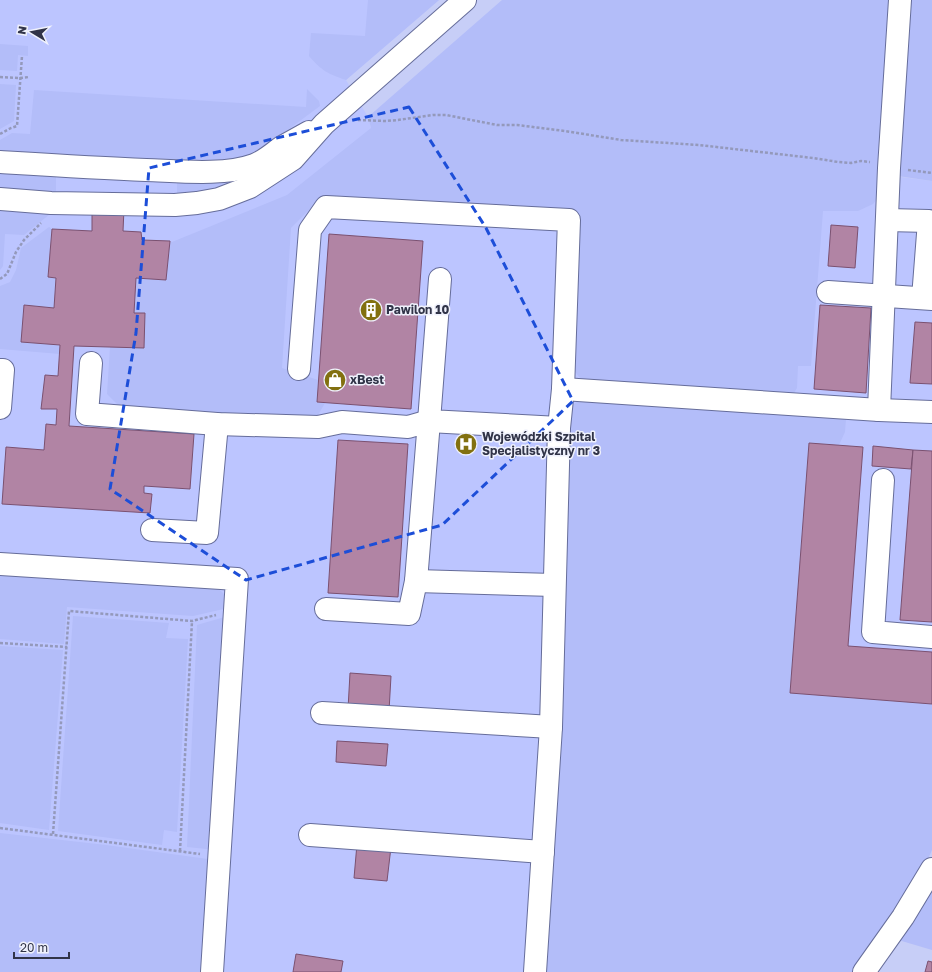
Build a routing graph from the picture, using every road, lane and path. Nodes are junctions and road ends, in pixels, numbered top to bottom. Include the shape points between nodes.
1 (465, 0) edge
2 (900, 0) edge
3 (22, 56) dead end
4 (0, 77) edge
5 (29, 77) dead end
6 (20, 78) junction
7 (341, 109) junction
8 (324, 124) junction
9 (0, 134) edge
10 (0, 162) edge
11 (889, 168) junction
12 (932, 173) edge
13 (0, 199) edge
14 (44, 220) dead end
15 (887, 220) junction
16 (0, 280) edge
17 (440, 280) dead end
18 (828, 292) dead end
19 (884, 295) junction
20 (927, 298) edge
21 (91, 363) dead end
22 (298, 369) dead end
23 (0, 370) edge
24 (562, 390) junction
25 (0, 408) edge
26 (879, 410) junction
27 (932, 412) edge
28 (429, 421) junction
29 (216, 424) junction
30 (558, 428) junction
31 (883, 480) dead end
32 (152, 530) dead end
33 (0, 564) edge
34 (416, 581) junction
35 (554, 586) junction
36 (235, 609) junction
37 (326, 609) dead end
38 (192, 621) junction
39 (932, 637) edge
40 (0, 643) edge
41 (67, 647) junction
42 (322, 713) dead end
43 (551, 726) junction
44 (0, 828) edge
45 (53, 834) junction
46 (310, 835) dead end
47 (180, 851) junction
48 (543, 852) junction
49 (220, 856) junction
50 (932, 869) edge
51 (212, 972) edge
52 (535, 972) edge
53 (864, 972) edge

1 - 7 street
2 - 11 street
3 - 6 path
4 - 6 path
5 - 6 path
6 - 9 path via 17,126
7 - 8 street
7 - 11 path via 362,121 446,115 497,125 517,125 621,140 699,145 838,162 868,161
8 - 10 street via 255,165 215,172
8 - 13 street via 293,159 250,187 219,199 175,205 51,203
11 - 12 path
11 - 15 street
14 - 16 path via 24,240 7,274
15 - 19 street
15 - 20 street via 929,221
17 - 28 street
18 - 19 street
19 - 20 street
19 - 26 street
21 - 29 street via 87,414
22 - 24 street via 310,230 326,207 569,220
23 - 25 street via 3,370
24 - 26 street
24 - 30 street
26 - 27 street
28 - 29 street via 408,427 342,422 318,427
28 - 30 street
28 - 34 street
29 - 32 street via 207,533
30 - 35 street
31 - 39 street via 873,632
33 - 36 street via 237,579
34 - 35 street
34 - 37 street via 409,614
35 - 43 street
36 - 38 path
36 - 49 street
38 - 41 path via 69,611
38 - 47 path
40 - 41 path
41 - 45 path
42 - 43 street
43 - 48 street
44 - 45 path
45 - 47 path
46 - 48 street
47 - 49 path
48 - 52 street
49 - 51 street
50 - 53 street via 903,917

